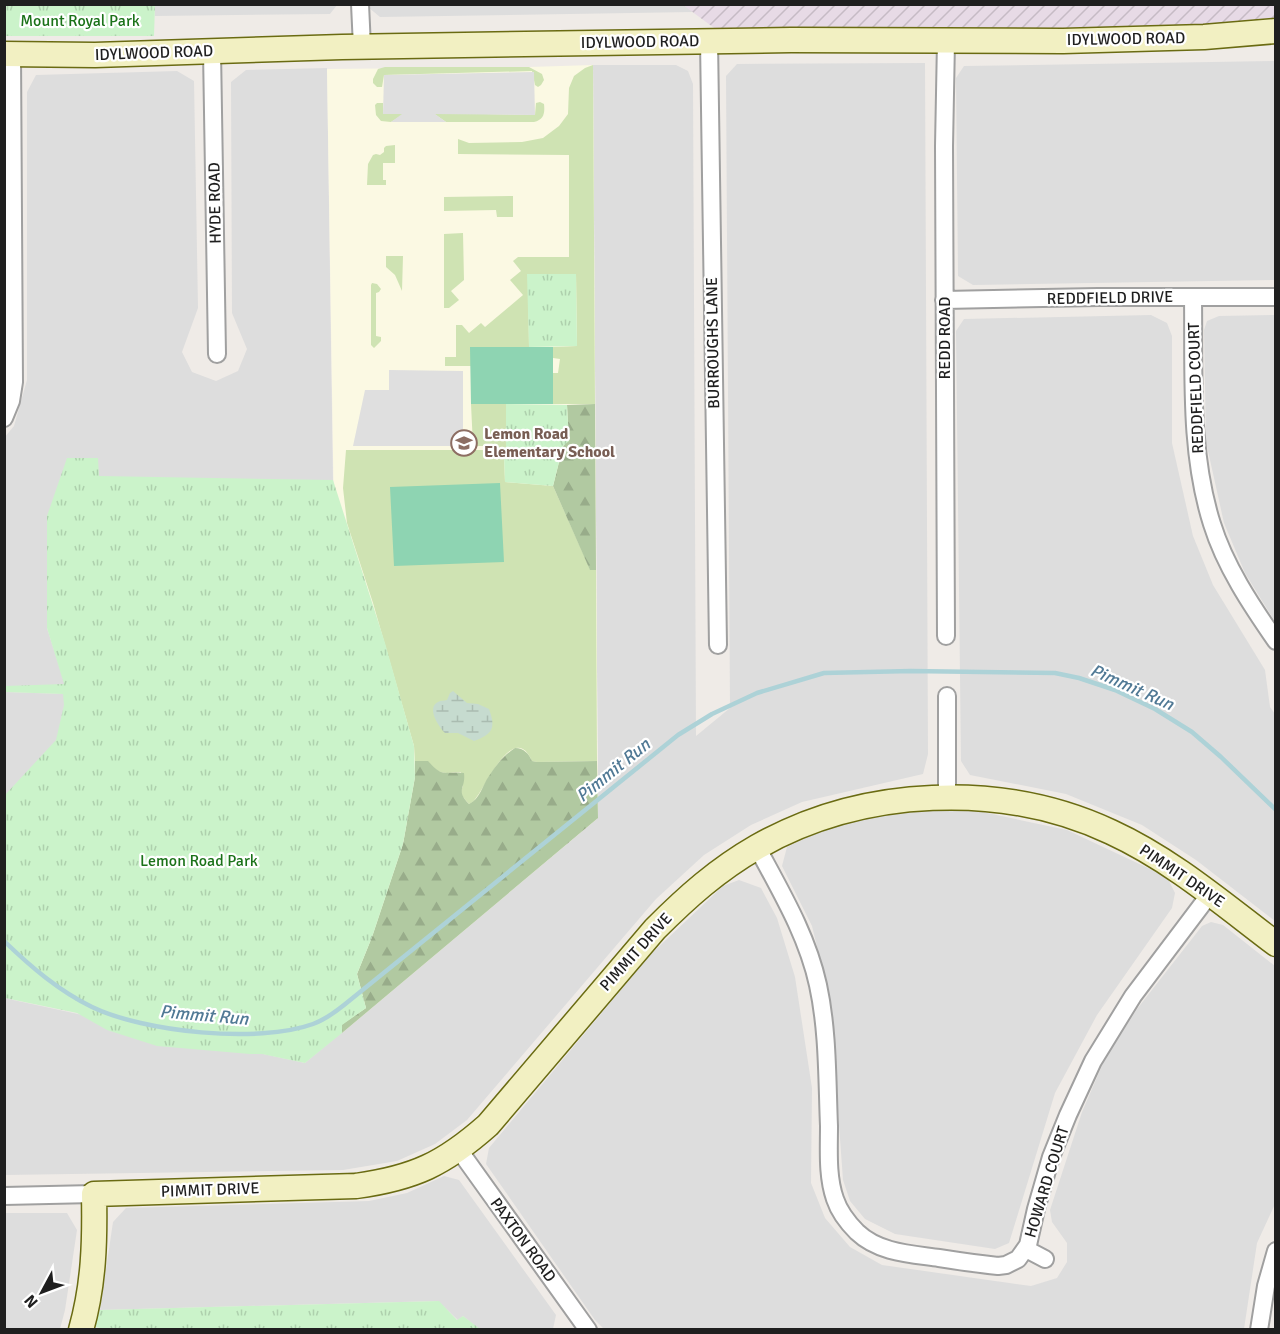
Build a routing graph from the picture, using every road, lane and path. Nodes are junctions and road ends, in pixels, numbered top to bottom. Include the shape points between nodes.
1 (360, 4) edge
2 (1275, 31) edge
3 (945, 41) junction
4 (709, 42) junction
5 (362, 46) junction
6 (212, 51) junction
7 (8, 54) edge
8 (1193, 297) junction
9 (1275, 297) edge
10 (944, 300) junction
11 (217, 354) dead end
12 (4, 418) edge
13 (946, 636) dead end
14 (1275, 641) edge
15 (718, 645) dead end
16 (947, 696) dead end
17 (947, 798) junction
18 (757, 847) junction
19 (1210, 894) junction
20 (1275, 944) edge
21 (459, 1150) junction
22 (94, 1194) junction
23 (4, 1196) edge
24 (1026, 1250) junction
25 (1275, 1251) edge
26 (1045, 1259) dead end
27 (81, 1329) edge
28 (588, 1329) edge
29 (1259, 1329) edge

1 - 5 street
2 - 3 street, IDYLWOOD ROAD via 1204,37
3 - 4 street, IDYLWOOD ROAD
3 - 10 street, REDD ROAD
4 - 5 street, IDYLWOOD ROAD
4 - 15 street, BURROUGHS LANE
5 - 6 street, IDYLWOOD ROAD
6 - 7 street, IDYLWOOD ROAD via 95,56
6 - 11 street, HYDE ROAD
7 - 12 street via 14,382
8 - 9 street, REDDFIELD DRIVE
8 - 10 street, REDDFIELD DRIVE
8 - 14 street, REDDFIELD COURT via 1194,412 1205,499 1224,553
10 - 13 street, REDD ROAD
16 - 17 street
17 - 18 street, PIMMIT DRIVE via 869,806 805,825
17 - 19 street, PIMMIT DRIVE via 1017,804 1078,819 1146,850
18 - 21 street, PIMMIT DRIVE via 684,899 488,1125
18 - 24 street, HOWARD COURT via 801,931 818,983 827,1055 830,1175 846,1220 868,1240 896,1252 998,1266 1018,1259
19 - 20 street, PIMMIT DRIVE
19 - 24 street, HOWARD COURT via 1133,996 1093,1061 1051,1157
21 - 22 street, PIMMIT DRIVE via 411,1175 356,1186
21 - 28 street, PAXTON ROAD
22 - 23 street, PIMMIT DRIVE
22 - 27 street via 92,1285
24 - 26 street
25 - 29 street

